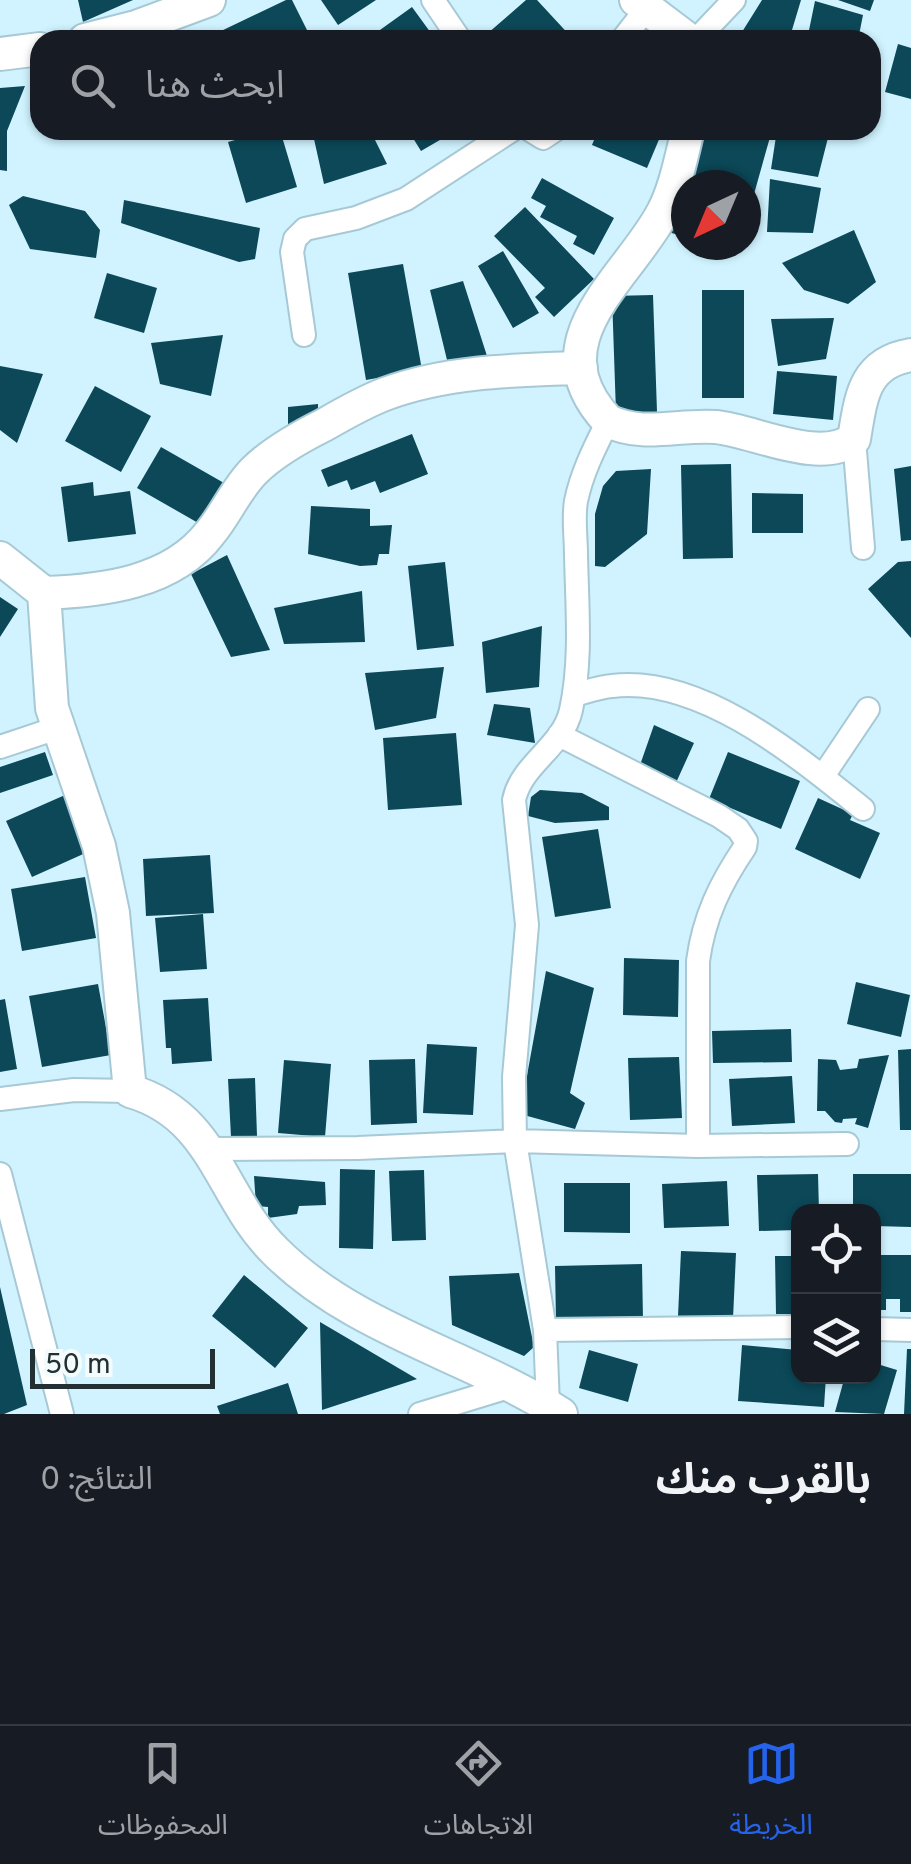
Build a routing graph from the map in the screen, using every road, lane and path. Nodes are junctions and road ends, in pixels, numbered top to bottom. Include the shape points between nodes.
1 (208, 0) edge
2 (433, 0) edge
3 (734, 0) edge
4 (641, 4) edge
5 (124, 30) edge
6 (453, 30) edge
7 (627, 30) edge
8 (676, 30) edge
9 (706, 30) edge
10 (30, 50) edge
11 (0, 54) edge
12 (497, 140) edge
13 (685, 140) edge
14 (304, 336) dead end
15 (911, 355) edge
16 (581, 368) junction
17 (608, 421) junction
18 (854, 439) junction
19 (864, 548) dead end
20 (0, 558) edge
21 (44, 593) junction
22 (574, 695) junction
23 (868, 709) dead end
24 (57, 728) junction
25 (559, 734) junction
26 (0, 747) edge
27 (823, 776) junction
28 (863, 808) dead end
29 (130, 1091) junction
30 (0, 1100) edge
31 (515, 1141) junction
32 (848, 1144) dead end
33 (698, 1146) junction
34 (210, 1149) junction
35 (0, 1174) edge
36 (791, 1327) edge
37 (881, 1328) edge
38 (544, 1330) junction
39 (911, 1330) edge
40 (512, 1386) junction
41 (554, 1410) edge
42 (62, 1414) edge
43 (420, 1414) edge

1 - 5 street
2 - 6 street
3 - 9 street
4 - 7 street
4 - 8 street
10 - 11 street
12 - 14 street via 406,199 305,230 295,239
13 - 16 street via 662,215 587,323
15 - 18 street via 892,358 871,375
16 - 17 street
16 - 21 street via 483,373 384,394 254,470 212,531 179,561 90,592
17 - 18 street via 643,432 726,428 809,447 837,448
17 - 22 street via 576,503
18 - 19 street
20 - 21 street
21 - 24 street
22 - 25 street
22 - 27 street via 638,686 703,702
23 - 27 street
24 - 26 street
24 - 29 street via 108,884
25 - 31 street via 517,786 514,800 526,926
25 - 33 street via 719,816 746,841 702,935
27 - 28 street
29 - 30 street
29 - 34 street via 174,1112
31 - 33 street
31 - 34 street
31 - 38 street
32 - 33 street
34 - 40 street via 259,1233 320,1289
35 - 42 street
36 - 38 street
37 - 39 street
38 - 41 street
40 - 41 street
40 - 43 street

